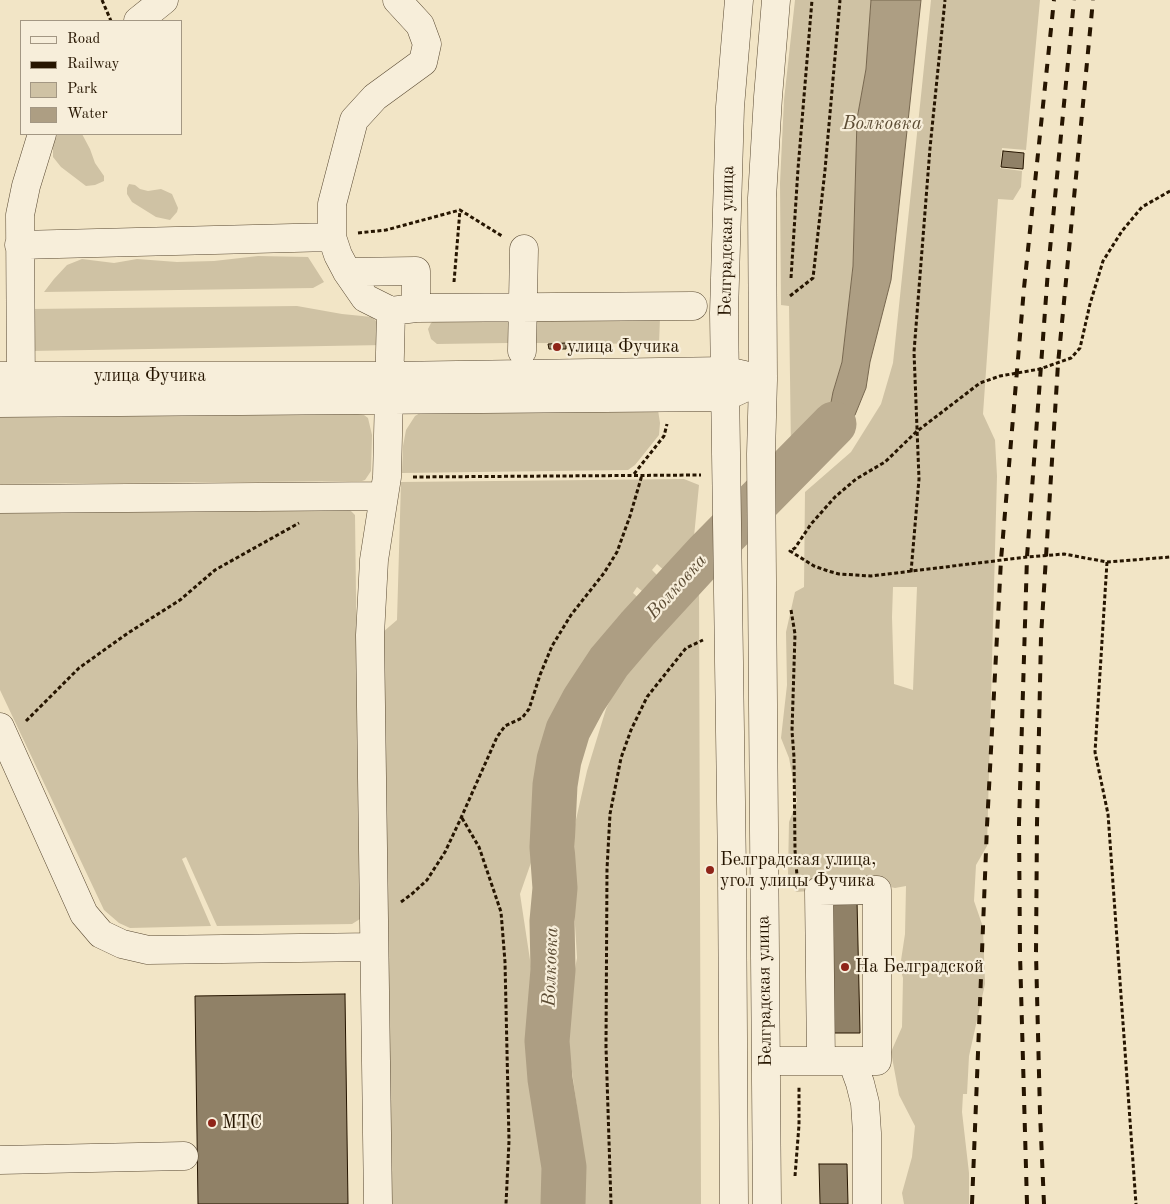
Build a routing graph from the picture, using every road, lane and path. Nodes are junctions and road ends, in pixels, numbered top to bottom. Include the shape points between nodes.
1 (102, 0) edge
2 (164, 0) edge
3 (396, 0) edge
4 (740, 0) edge
5 (776, 0) edge
6 (812, 0) edge
7 (840, 0) edge
8 (945, 0) edge
9 (111, 20) edge
10 (139, 20) edge
11 (42, 135) edge
12 (1170, 191) edge
13 (460, 210) junction
14 (332, 237) junction
15 (19, 245) junction
16 (524, 249) joint
17 (347, 272) junction
18 (790, 296) junction
19 (787, 304) dead end
20 (693, 306) dead end
21 (523, 307) junction
22 (452, 308) junction
23 (403, 310) junction
24 (522, 351) dead end
25 (10, 376) edge
26 (763, 380) junction
27 (726, 384) junction
28 (390, 388) junction
29 (11, 403) edge
30 (668, 418) dead end
31 (916, 432) junction
32 (634, 475) junction
33 (642, 475) junction
34 (715, 478) junction
35 (386, 486) junction
36 (0, 499) edge
37 (300, 523) dead end
38 (785, 544) dead end
39 (790, 551) junction
40 (1170, 557) edge
41 (788, 560) dead end
42 (1107, 562) junction
43 (911, 572) junction
44 (790, 607) dead end
45 (706, 639) dead end
46 (3, 734) edge
47 (462, 818) junction
48 (798, 878) dead end
49 (396, 906) dead end
50 (374, 947) junction
51 (810, 1060) junction
52 (766, 1061) junction
53 (852, 1061) junction
54 (184, 1156) dead end
55 (0, 1160) edge
56 (795, 1184) dead end
57 (378, 1204) edge
58 (506, 1204) edge
59 (610, 1204) edge
60 (734, 1204) edge
61 (767, 1204) edge
62 (866, 1204) edge
63 (1136, 1204) edge

1 - 9 path
2 - 10 street
3 - 14 street via 420,25 427,44 423,62 375,97 354,120 332,204
4 - 27 street, Белградская улица via 730,126 724,313
5 - 26 street, Белградская улица via 762,198
6 - 18 path
7 - 18 path via 813,278
8 - 31 path via 915,332
11 - 15 street via 20,215
12 - 31 path via 1142,207 1102,261 1080,348 1071,358 980,383
13 - 14 path via 386,230
13 - 16 path
13 - 22 path
14 - 15 street
14 - 17 street
15 - 25 street
16 - 21 street
17 - 23 street via 365,298
17 - 23 street via 416,271
18 - 19 path
20 - 21 street
21 - 22 street
21 - 24 street
22 - 23 street
23 - 28 street
25 - 28 street, улица Фучика
25 - 29 street
26 - 27 street, улица Фучика
26 - 52 street, Белградская улица
27 - 28 street, улица Фучика
27 - 34 street, Белградская улица
28 - 29 street, улица Фучика
28 - 35 street
30 - 32 path via 664,436
31 - 39 path via 885,462 856,479 835,497
31 - 43 path via 919,479
32 - 33 path
32 - 35 path
33 - 34 path
33 - 47 path via 617,552 552,646 529,709 522,718 505,726 497,737
34 - 60 street, Белградская улица via 728,604
35 - 36 street
35 - 50 street via 374,560 370,634
37 - 46 path via 216,570 180,600 79,668
38 - 39 path
39 - 41 path
39 - 43 path via 814,566 839,574 871,576
40 - 42 path
42 - 43 path via 1064,554
42 - 63 path via 1095,752 1108,814
44 - 48 path via 794,634 792,731 794,850
45 - 59 path via 686,648 647,697 621,758 610,814 606,1047
46 - 50 street via 84,914 101,934 122,944 148,950
47 - 49 path via 427,880
47 - 58 path via 479,847 500,912 505,962 509,1141
50 - 57 street
51 - 52 street
51 - 53 street
51 - 53 street via 819,891 877,890 877,1061
51 - 56 path via 799,1126
52 - 61 street, Белградская улица
53 - 62 street via 865,1103
54 - 55 street

